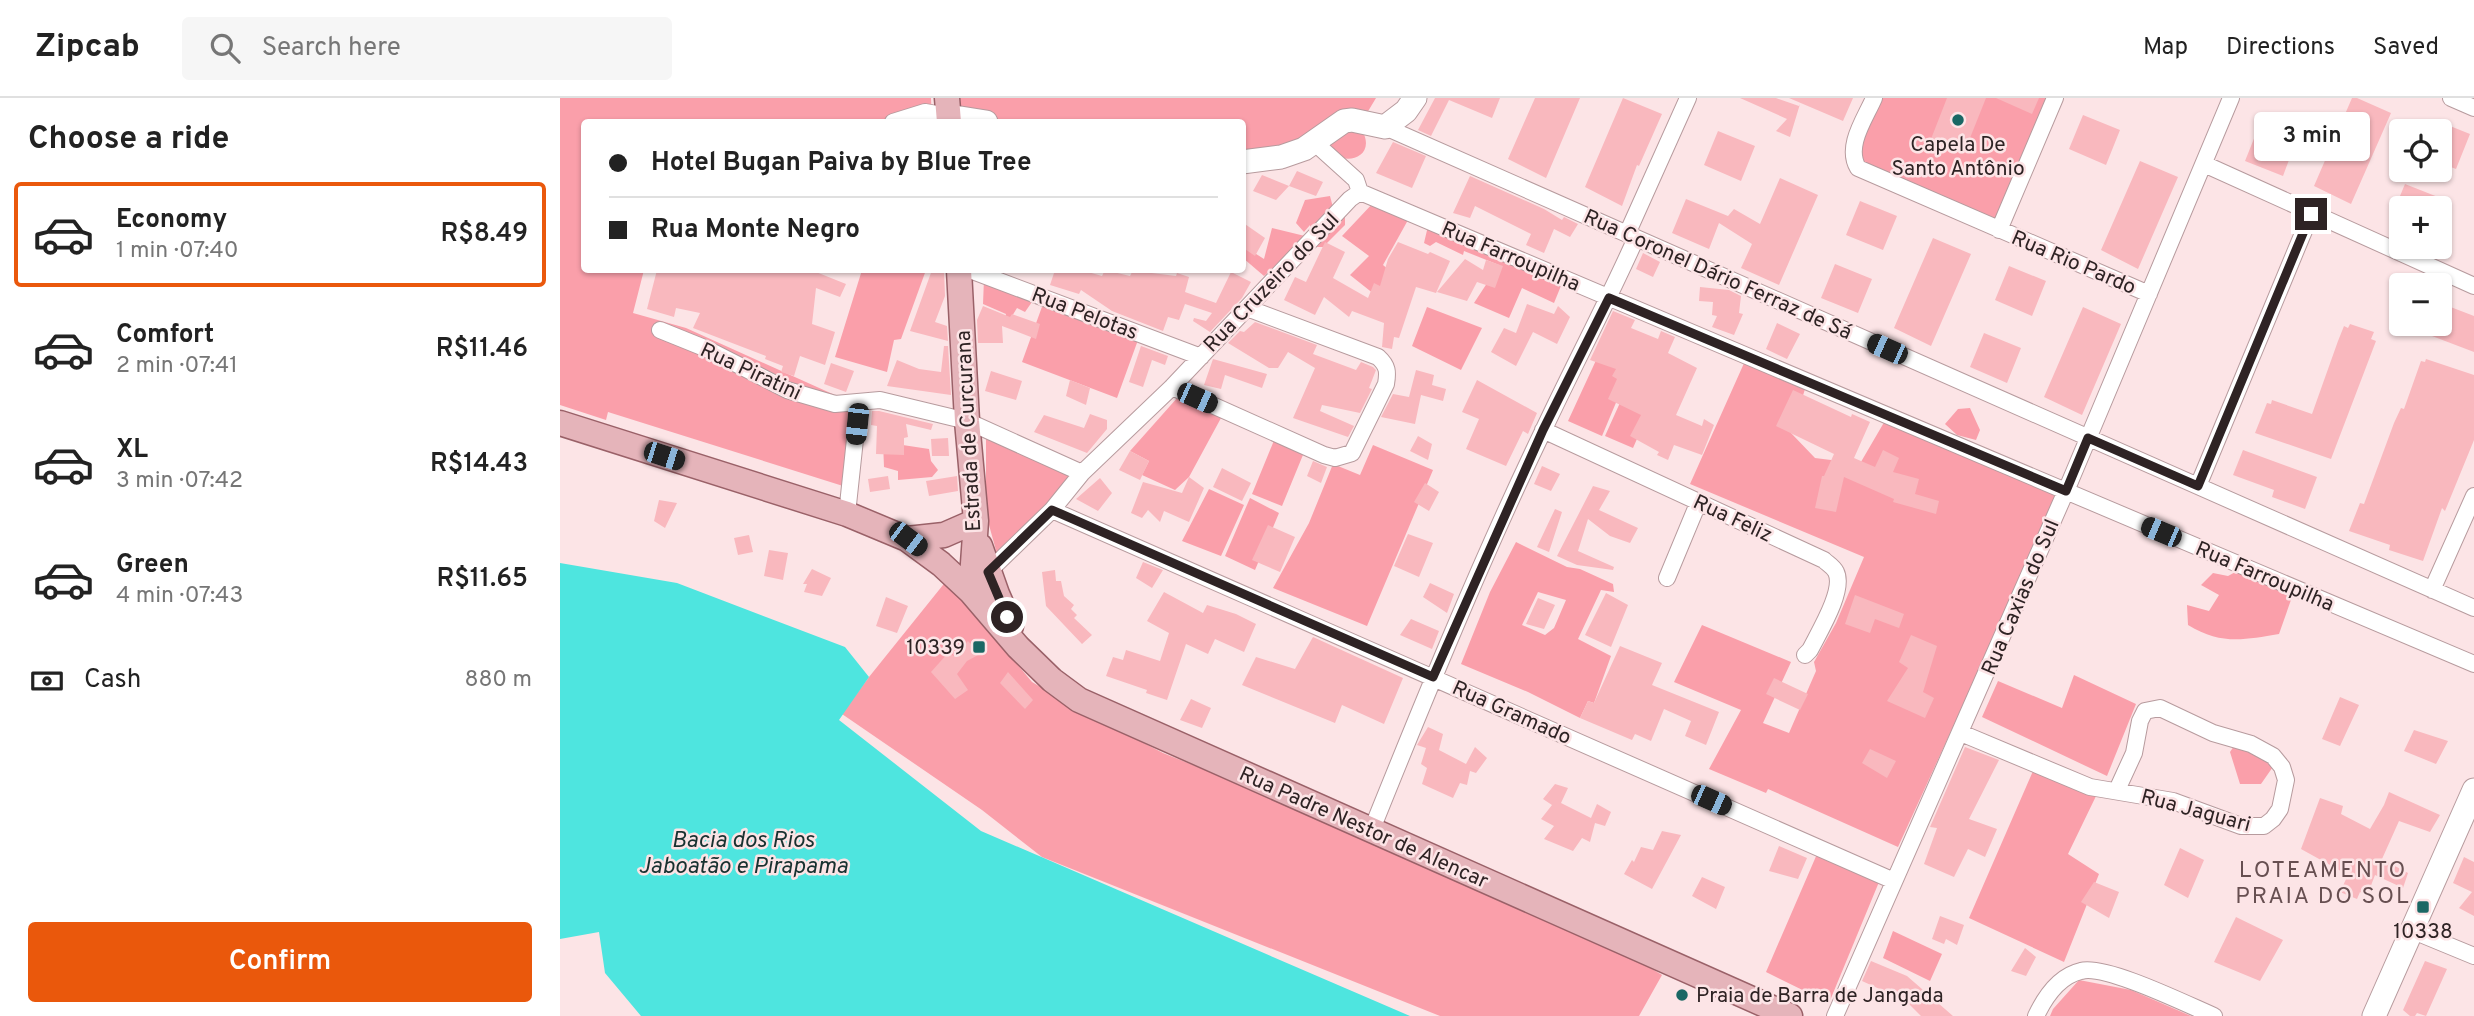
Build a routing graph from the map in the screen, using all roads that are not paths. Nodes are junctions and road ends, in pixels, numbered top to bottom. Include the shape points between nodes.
1 (1415, 98) edge
2 (1688, 98) edge
3 (1874, 98) edge
4 (2055, 98) edge
5 (2231, 98) edge
6 (2451, 98) edge
7 (2474, 108) edge
8 (948, 112) edge
9 (904, 119) edge
10 (975, 119) edge
11 (1385, 127) junction
12 (1315, 143) junction
13 (1246, 161) edge
14 (2204, 164) junction
15 (1360, 192) junction
16 (2311, 214) junction
17 (1998, 230) junction
18 (1632, 236) junction
19 (959, 273) edge
20 (978, 273) edge
21 (2474, 286) edge
22 (2149, 294) junction
23 (1609, 298) junction
24 (1247, 308) junction
25 (660, 330) dead end
26 (1201, 356) junction
27 (1172, 387) junction
28 (859, 402) junction
29 (967, 421) junction
30 (560, 423) edge
31 (1543, 430) junction
32 (2088, 438) junction
33 (1082, 473) junction
34 (2198, 486) junction
35 (2066, 491) junction
36 (2474, 496) edge
37 (1699, 501) junction
38 (1052, 510) junction
39 (847, 514) junction
40 (976, 521) junction
41 (908, 539) junction
42 (988, 572) junction
43 (1667, 578) dead end
44 (2432, 590) junction
45 (971, 592) junction
46 (2474, 608) edge
47 (1805, 655) dead end
48 (1029, 657) junction
49 (2474, 664) edge
50 (1433, 677) junction
51 (1961, 733) junction
52 (2117, 790) junction
53 (2474, 790) edge
54 (1372, 829) junction
55 (1894, 881) junction
56 (2411, 930) junction
57 (2474, 956) edge
58 (1790, 1016) edge
59 (1835, 1016) edge
60 (2036, 1016) edge
61 (2214, 1016) edge
62 (2374, 1016) edge

1 - 11 street
2 - 18 street
3 - 17 street, Rua Rio Pardo via 1853,147 1858,168
4 - 17 street, Rua Rio Pardo
5 - 14 street, Rua Caxias do Sul
6 - 7 street
8 - 9 street
8 - 10 street
11 - 12 street via 1344,121
11 - 18 street, Rua Coronel Dário Ferraz de Sá
12 - 13 street via 1281,157
12 - 15 street via 1356,180
14 - 16 street
14 - 22 street, Rua Caxias do Sul
15 - 23 street, Rua Farroupilha
15 - 24 street, Rua Cruzeiro do Sul
16 - 21 street
16 - 34 street
17 - 22 street, Rua Rio Pardo
18 - 23 street
18 - 32 street, Rua Coronel Dário Ferraz de Sá
19 - 29 main road, Estrada de Curcurana
20 - 26 street, Rua Pelotas
22 - 32 street, Rua Caxias do Sul
23 - 31 street
23 - 35 street, Rua Farroupilha
24 - 26 street, Rua Cruzeiro do Sul
24 - 27 street via 1378,357 1386,364 1386,384 1352,453 1335,458 1324,454
25 - 28 street, Rua Piratini via 787,390 835,404
26 - 27 street, Rua Cruzeiro do Sul
27 - 33 street, Rua Cruzeiro do Sul
28 - 29 street, Rua Piratini via 880,400
28 - 39 street
29 - 33 street, Rua Piratini
29 - 40 main road, Estrada de Curcurana
30 - 39 main road
31 - 37 street, Rua Feliz
31 - 50 street
32 - 34 street, Rua Coronel Dário Ferraz de Sá
32 - 35 street, Rua Caxias do Sul
33 - 38 street, Rua Cruzeiro do Sul
34 - 44 street, Rua Coronel Dário Ferraz de Sá
35 - 49 street, Rua Farroupilha
35 - 51 street, Rua Caxias do Sul
36 - 44 street
37 - 43 street
37 - 47 street, Rua Feliz via 1834,568 1839,582 1836,594
38 - 42 street, Rua Cruzeiro do Sul
38 - 50 street, Rua Gramado
39 - 41 main road
40 - 41 main road via 944,535
40 - 42 main road
40 - 45 main road, Estrada de Curcurana
41 - 45 main road, Rua Padre Nestor de Alencar
42 - 48 main road
44 - 46 street, Rua Coronel Dário Ferraz de Sá
45 - 48 main road, Rua Padre Nestor de Alencar
48 - 54 main road, Rua Padre Nestor de Alencar via 1079,700
50 - 54 street
50 - 55 street, Rua Gramado
51 - 52 street, Rua Jaguari via 2076,782
51 - 55 street, Rua Caxias do Sul
52 - 52 street, Rua Jaguari via 2173,801 2253,828 2273,819 2286,780 2273,756 2251,744 2153,708 2140,721 2134,753
53 - 56 street
54 - 58 main road, Rua Padre Nestor de Alencar
55 - 59 street, Rua Caxias do Sul
56 - 57 street
56 - 62 street
60 - 61 street via 2067,975 2094,970

